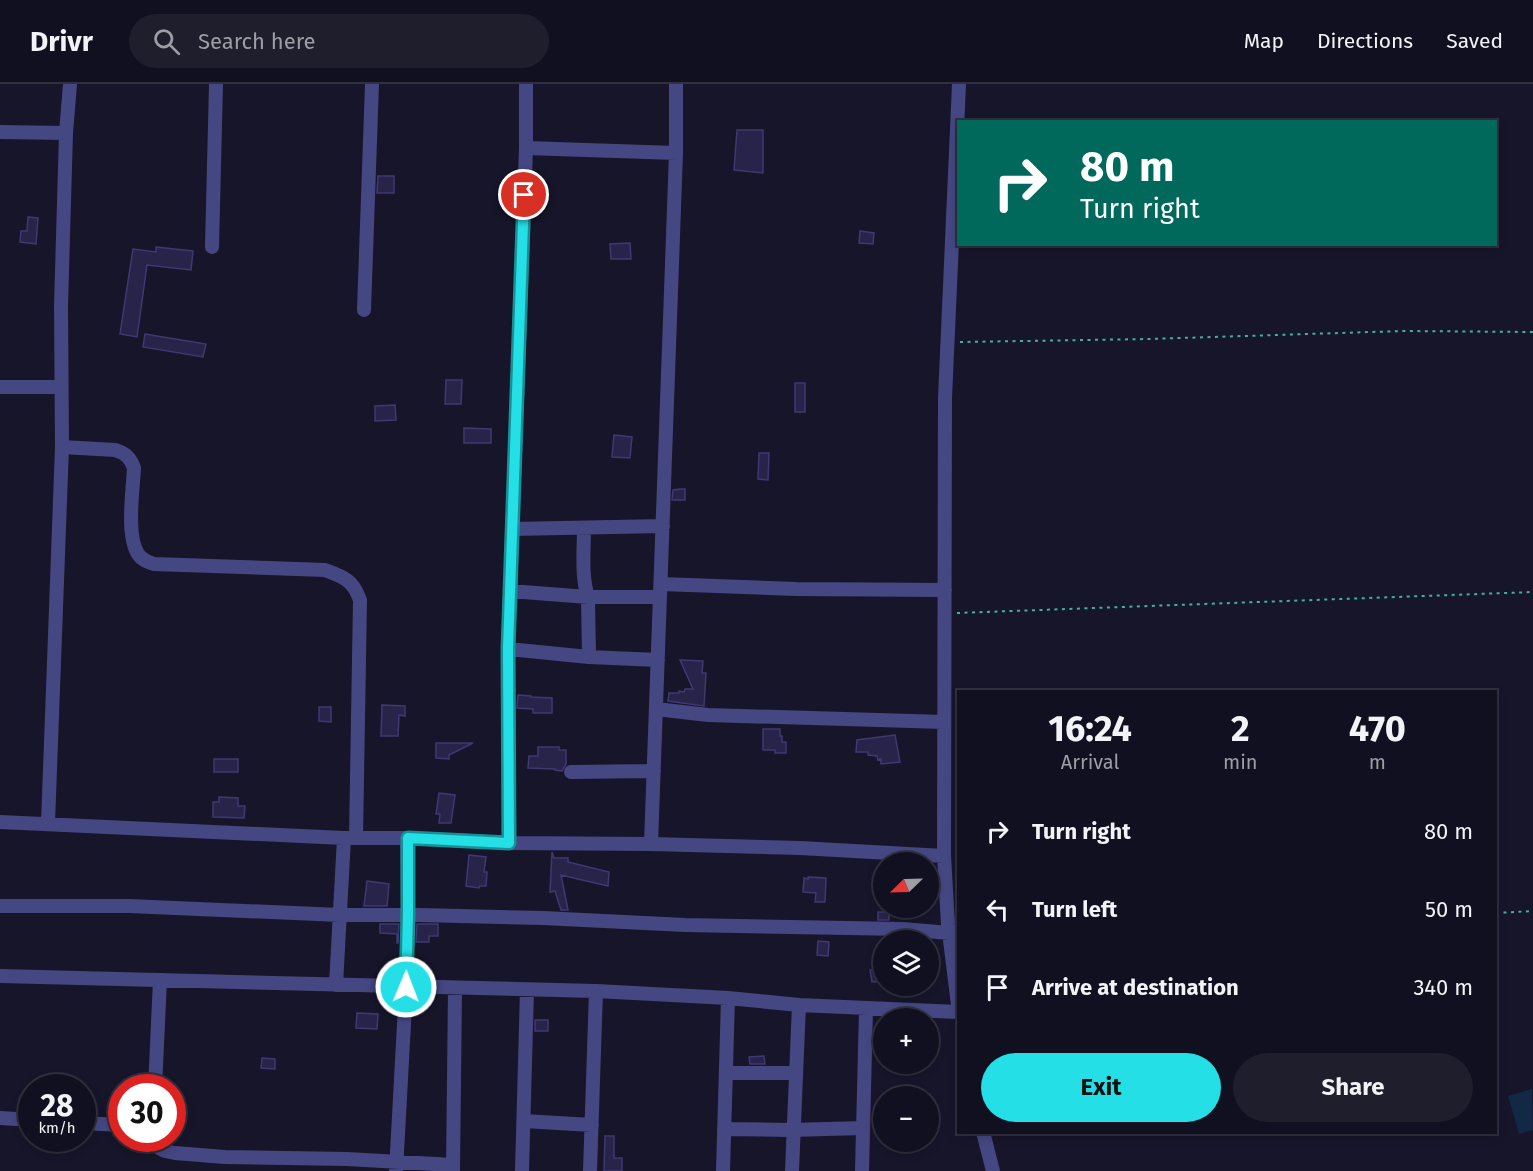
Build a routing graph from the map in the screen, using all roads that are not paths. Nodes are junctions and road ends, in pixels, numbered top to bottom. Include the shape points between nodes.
1 (70, 84) edge
2 (216, 84) edge
3 (372, 84) edge
4 (526, 84) edge
5 (676, 84) edge
6 (959, 84) edge
7 (957, 120) edge
8 (957, 131) edge
9 (0, 132) edge
10 (66, 133) junction
11 (526, 148) junction
12 (676, 153) junction
13 (212, 248) dead end
14 (364, 310) dead end
15 (0, 387) edge
16 (62, 387) junction
17 (62, 447) junction
18 (663, 526) junction
19 (584, 528) junction
20 (512, 529) junction
21 (660, 590) junction
22 (945, 590) junction
23 (510, 591) junction
24 (588, 597) junction
25 (508, 649) junction
26 (589, 657) junction
27 (658, 660) junction
28 (656, 709) junction
29 (944, 722) junction
30 (654, 771) junction
31 (571, 772) dead end
32 (0, 822) edge
33 (48, 823) junction
34 (350, 838) junction
35 (408, 838) junction
36 (509, 843) junction
37 (651, 844) junction
38 (944, 856) junction
39 (0, 906) edge
40 (340, 915) junction
41 (408, 915) junction
42 (949, 933) junction
43 (0, 976) edge
44 (160, 980) junction
45 (336, 985) junction
46 (406, 987) junction
47 (455, 988) junction
48 (527, 990) junction
49 (596, 992) junction
50 (957, 997) edge
51 (728, 999) junction
52 (799, 1005) junction
53 (866, 1008) junction
54 (957, 1012) edge
55 (726, 1073) junction
56 (796, 1073) junction
57 (156, 1074) edge
58 (0, 1118) edge
59 (18, 1119) edge
60 (524, 1121) junction
61 (592, 1125) junction
62 (863, 1128) junction
63 (724, 1129) junction
64 (794, 1130) junction
65 (984, 1134) edge
66 (170, 1152) edge
67 (397, 1166) edge
68 (453, 1168) edge
69 (522, 1171) edge
70 (590, 1171) edge
71 (723, 1171) edge
72 (792, 1171) edge
73 (862, 1171) edge
74 (993, 1171) edge

1 - 10 street
2 - 13 street
3 - 14 street
4 - 11 street
5 - 12 street
6 - 7 street
8 - 22 street via 945,398
9 - 10 street
10 - 16 street
11 - 12 street
11 - 20 street
12 - 18 street
15 - 16 street
16 - 17 street
17 - 33 street
17 - 34 street via 115,450 130,458 134,468 131,535 138,553 147,562 325,570 351,581 360,600
18 - 19 street
18 - 21 street
19 - 20 street
19 - 24 street
20 - 23 street
21 - 22 street
21 - 24 street
21 - 27 street
22 - 29 street
23 - 24 street
23 - 25 street
24 - 26 street
25 - 26 street
25 - 36 street
26 - 27 street
27 - 28 street
28 - 29 street via 708,715
28 - 30 street
29 - 38 street
30 - 31 street
30 - 37 street
32 - 33 street
33 - 34 street
34 - 35 street
34 - 40 street
35 - 36 street
35 - 41 street
36 - 37 street
37 - 38 street
38 - 42 street
39 - 40 street via 129,906
40 - 41 street
40 - 45 street
41 - 42 street
41 - 46 street
42 - 50 street
43 - 44 street
44 - 45 street
44 - 57 street
45 - 46 street
46 - 47 street
46 - 67 street
47 - 48 street
47 - 68 street
48 - 49 street
48 - 60 street
49 - 51 street
49 - 61 street
51 - 52 street
51 - 55 street
52 - 53 street
52 - 56 street
53 - 54 street
53 - 62 street
55 - 56 street
55 - 63 street
56 - 64 street
58 - 59 street
60 - 61 street
60 - 69 street
61 - 70 street
62 - 64 street
62 - 73 street
63 - 64 street
63 - 71 street
64 - 72 street
65 - 74 street
66 - 67 street via 347,1159
67 - 68 street

